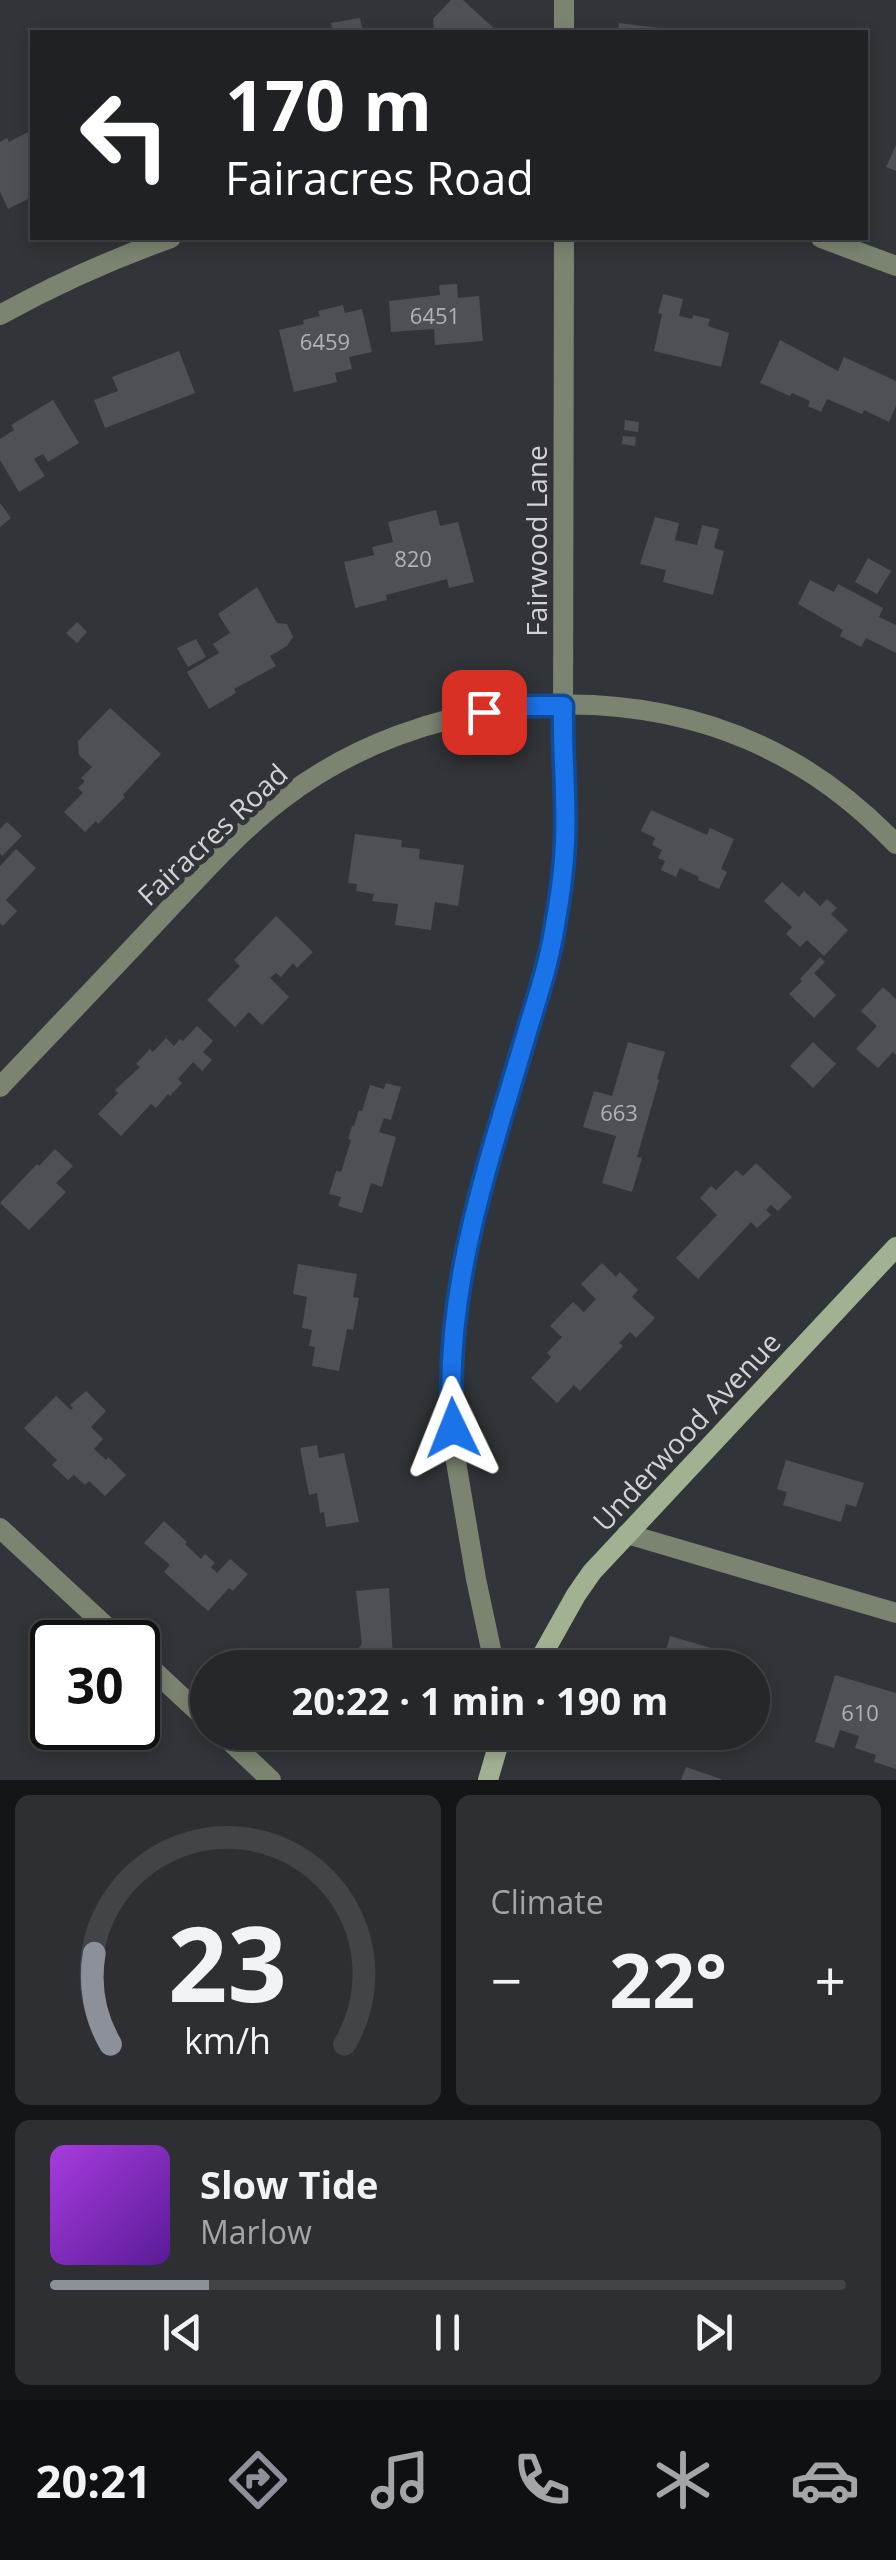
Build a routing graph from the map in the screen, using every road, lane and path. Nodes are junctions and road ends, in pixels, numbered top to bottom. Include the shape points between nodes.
1 (564, 0) edge
2 (564, 30) edge
3 (165, 240) edge
4 (564, 240) edge
5 (825, 240) edge
6 (896, 266) edge
7 (0, 315) edge
8 (563, 706) junction
9 (896, 844) edge
10 (0, 1087) edge
11 (896, 1247) edge
12 (0, 1528) edge
13 (627, 1534) junction
14 (896, 1613) edge
15 (99, 1620) edge
16 (491, 1650) edge
17 (544, 1650) edge
18 (160, 1676) edge
19 (190, 1704) edge
20 (239, 1750) edge
21 (497, 1750) edge
22 (271, 1780) edge
23 (488, 1780) edge

1 - 2 street
3 - 7 street via 111,259
4 - 8 street, Fairwood Lane
5 - 6 street
8 - 9 street, Fairacres Road via 611,706 738,736 837,791
8 - 10 street, Fairacres Road via 522,706 412,729 312,778 218,858
8 - 16 street, Fairwood Lane via 565,842 555,926 474,1211 452,1350 455,1456
11 - 13 main road, Underwood Avenue
12 - 15 street
13 - 14 street
13 - 17 main road, Underwood Avenue via 576,1595
18 - 19 street
20 - 22 street
21 - 23 main road

